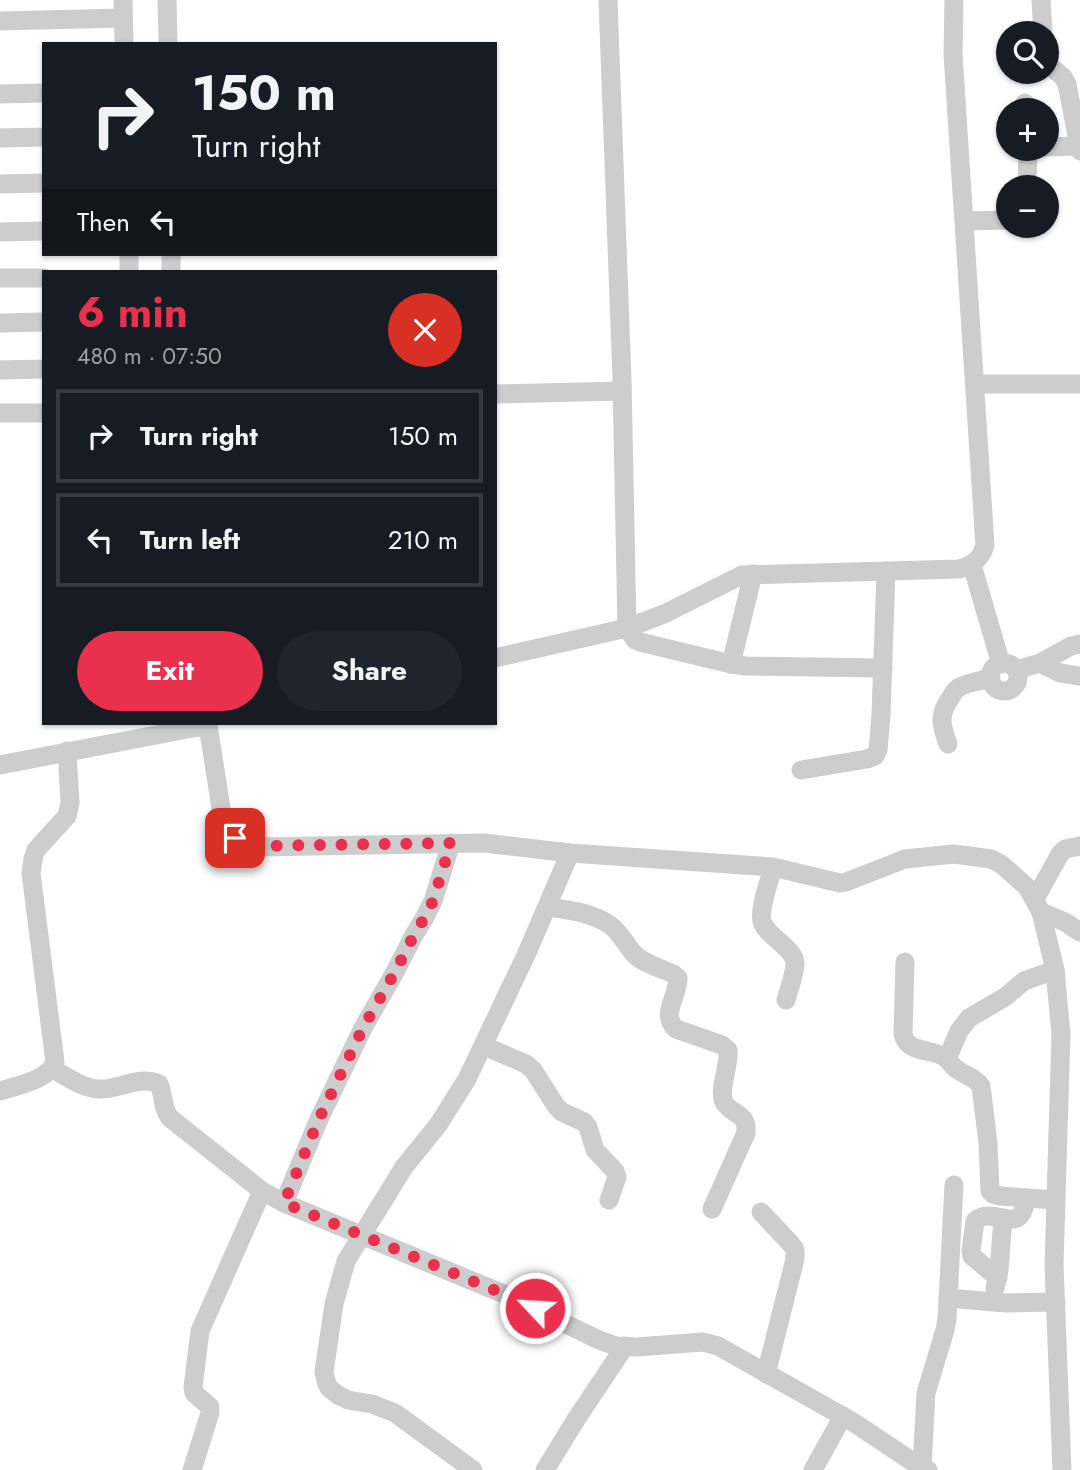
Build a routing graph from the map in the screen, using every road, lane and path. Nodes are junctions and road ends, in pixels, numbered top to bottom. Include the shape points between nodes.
1 (167, 0) edge
2 (608, 0) edge
3 (954, 0) edge
4 (1041, 0) edge
5 (123, 9) edge
6 (0, 21) edge
7 (1042, 21) edge
8 (124, 42) edge
9 (168, 42) edge
10 (1059, 74) edge
11 (0, 93) edge
12 (42, 93) edge
13 (42, 137) edge
14 (0, 138) edge
15 (1059, 147) edge
16 (1079, 148) edge
17 (42, 183) edge
18 (0, 184) edge
19 (996, 220) edge
20 (965, 221) junction
21 (42, 231) edge
22 (0, 232) edge
23 (0, 278) edge
24 (42, 278) edge
25 (42, 322) edge
26 (0, 323) edge
27 (42, 369) edge
28 (0, 370) edge
29 (976, 384) junction
30 (1080, 384) edge
31 (622, 391) junction
32 (497, 394) edge
33 (42, 413) edge
34 (0, 414) edge
35 (972, 565) junction
36 (886, 571) junction
37 (752, 574) junction
38 (627, 628) junction
39 (1080, 644) edge
40 (497, 658) edge
41 (1040, 663) junction
42 (731, 664) junction
43 (883, 668) junction
44 (1003, 671) junction
45 (1080, 676) edge
46 (201, 725) edge
47 (206, 725) edge
48 (948, 744) dead end
49 (67, 751) junction
50 (0, 765) edge
51 (802, 770) dead end
52 (451, 843) junction
53 (1080, 846) edge
54 (570, 853) junction
55 (773, 867) junction
56 (1038, 906) junction
57 (547, 907) junction
58 (1080, 932) edge
59 (905, 962) dead end
60 (1055, 970) junction
61 (786, 1000) dead end
62 (484, 1046) junction
63 (947, 1059) junction
64 (1070, 1062) edge
65 (53, 1069) junction
66 (0, 1091) edge
67 (954, 1185) dead end
68 (262, 1191) junction
69 (1026, 1198) junction
70 (609, 1200) dead end
71 (1055, 1200) junction
72 (284, 1203) junction
73 (712, 1209) dead end
74 (761, 1212) dead end
75 (1003, 1218) junction
76 (361, 1235) junction
77 (998, 1278) junction
78 (948, 1298) junction
79 (990, 1302) junction
80 (1056, 1302) junction
81 (625, 1346) junction
82 (766, 1374) junction
83 (843, 1416) junction
84 (450, 1463) edge
85 (925, 1469) edge
86 (192, 1470) edge
87 (473, 1470) edge
88 (545, 1470) edge
89 (813, 1470) edge
90 (1062, 1470) edge

1 - 9 street
2 - 31 street
3 - 20 street via 953,54
4 - 7 street
5 - 6 street
5 - 8 street
10 - 16 street via 1067,84
11 - 12 street
13 - 14 street
15 - 16 street
17 - 18 street
19 - 20 street
20 - 29 street
21 - 22 street
23 - 24 street
25 - 26 street
27 - 28 street
29 - 30 street
29 - 35 street via 985,545
31 - 32 street
31 - 38 street
33 - 34 street
35 - 36 street
35 - 44 street
36 - 37 street
36 - 43 street
37 - 38 street
37 - 42 street
38 - 40 street
38 - 42 street via 640,642
39 - 41 street
41 - 44 street
41 - 45 street
42 - 43 street
43 - 51 street via 875,756
44 - 48 street via 955,690 941,717
46 - 49 street
47 - 52 street via 223,821 235,838 256,846
49 - 50 street
49 - 65 street via 69,811 40,843 31,873 55,1054
52 - 54 street
52 - 72 street via 433,901 363,1028
53 - 56 street via 1060,854
54 - 55 street
54 - 57 street
55 - 56 street via 840,883 916,857 986,857 1027,887
55 - 61 street via 762,922 793,955
56 - 58 street
56 - 60 street
57 - 62 street
57 - 73 street via 608,923 640,959 673,974 678,985 670,1024 728,1050 722,1095 747,1124
59 - 63 street via 904,1041
60 - 63 street via 1024,981 969,1018
60 - 64 street via 1061,1034
62 - 70 street via 526,1064 556,1106 584,1122 595,1150 617,1177
62 - 76 street via 438,1125 404,1167
63 - 69 street via 981,1086 990,1191
64 - 71 street
65 - 66 street
65 - 68 street via 79,1084 100,1089 147,1080 159,1084 170,1118
67 - 78 street
68 - 72 street
68 - 86 street via 200,1331 194,1392 210,1407 210,1413
69 - 71 street
69 - 75 street via 1019,1218
71 - 80 street
72 - 76 street
74 - 82 street via 795,1250
75 - 77 street
75 - 77 street via 985,1216 975,1221 971,1251 975,1260
76 - 81 street via 504,1294 599,1340
76 - 84 street via 346,1261 334,1304 326,1381 348,1400 395,1413
77 - 79 street
78 - 79 street
78 - 85 street via 946,1330 926,1393
79 - 80 street
80 - 90 street
81 - 82 street via 703,1342
81 - 88 street
82 - 83 street
83 - 85 street
83 - 89 street
84 - 87 street

